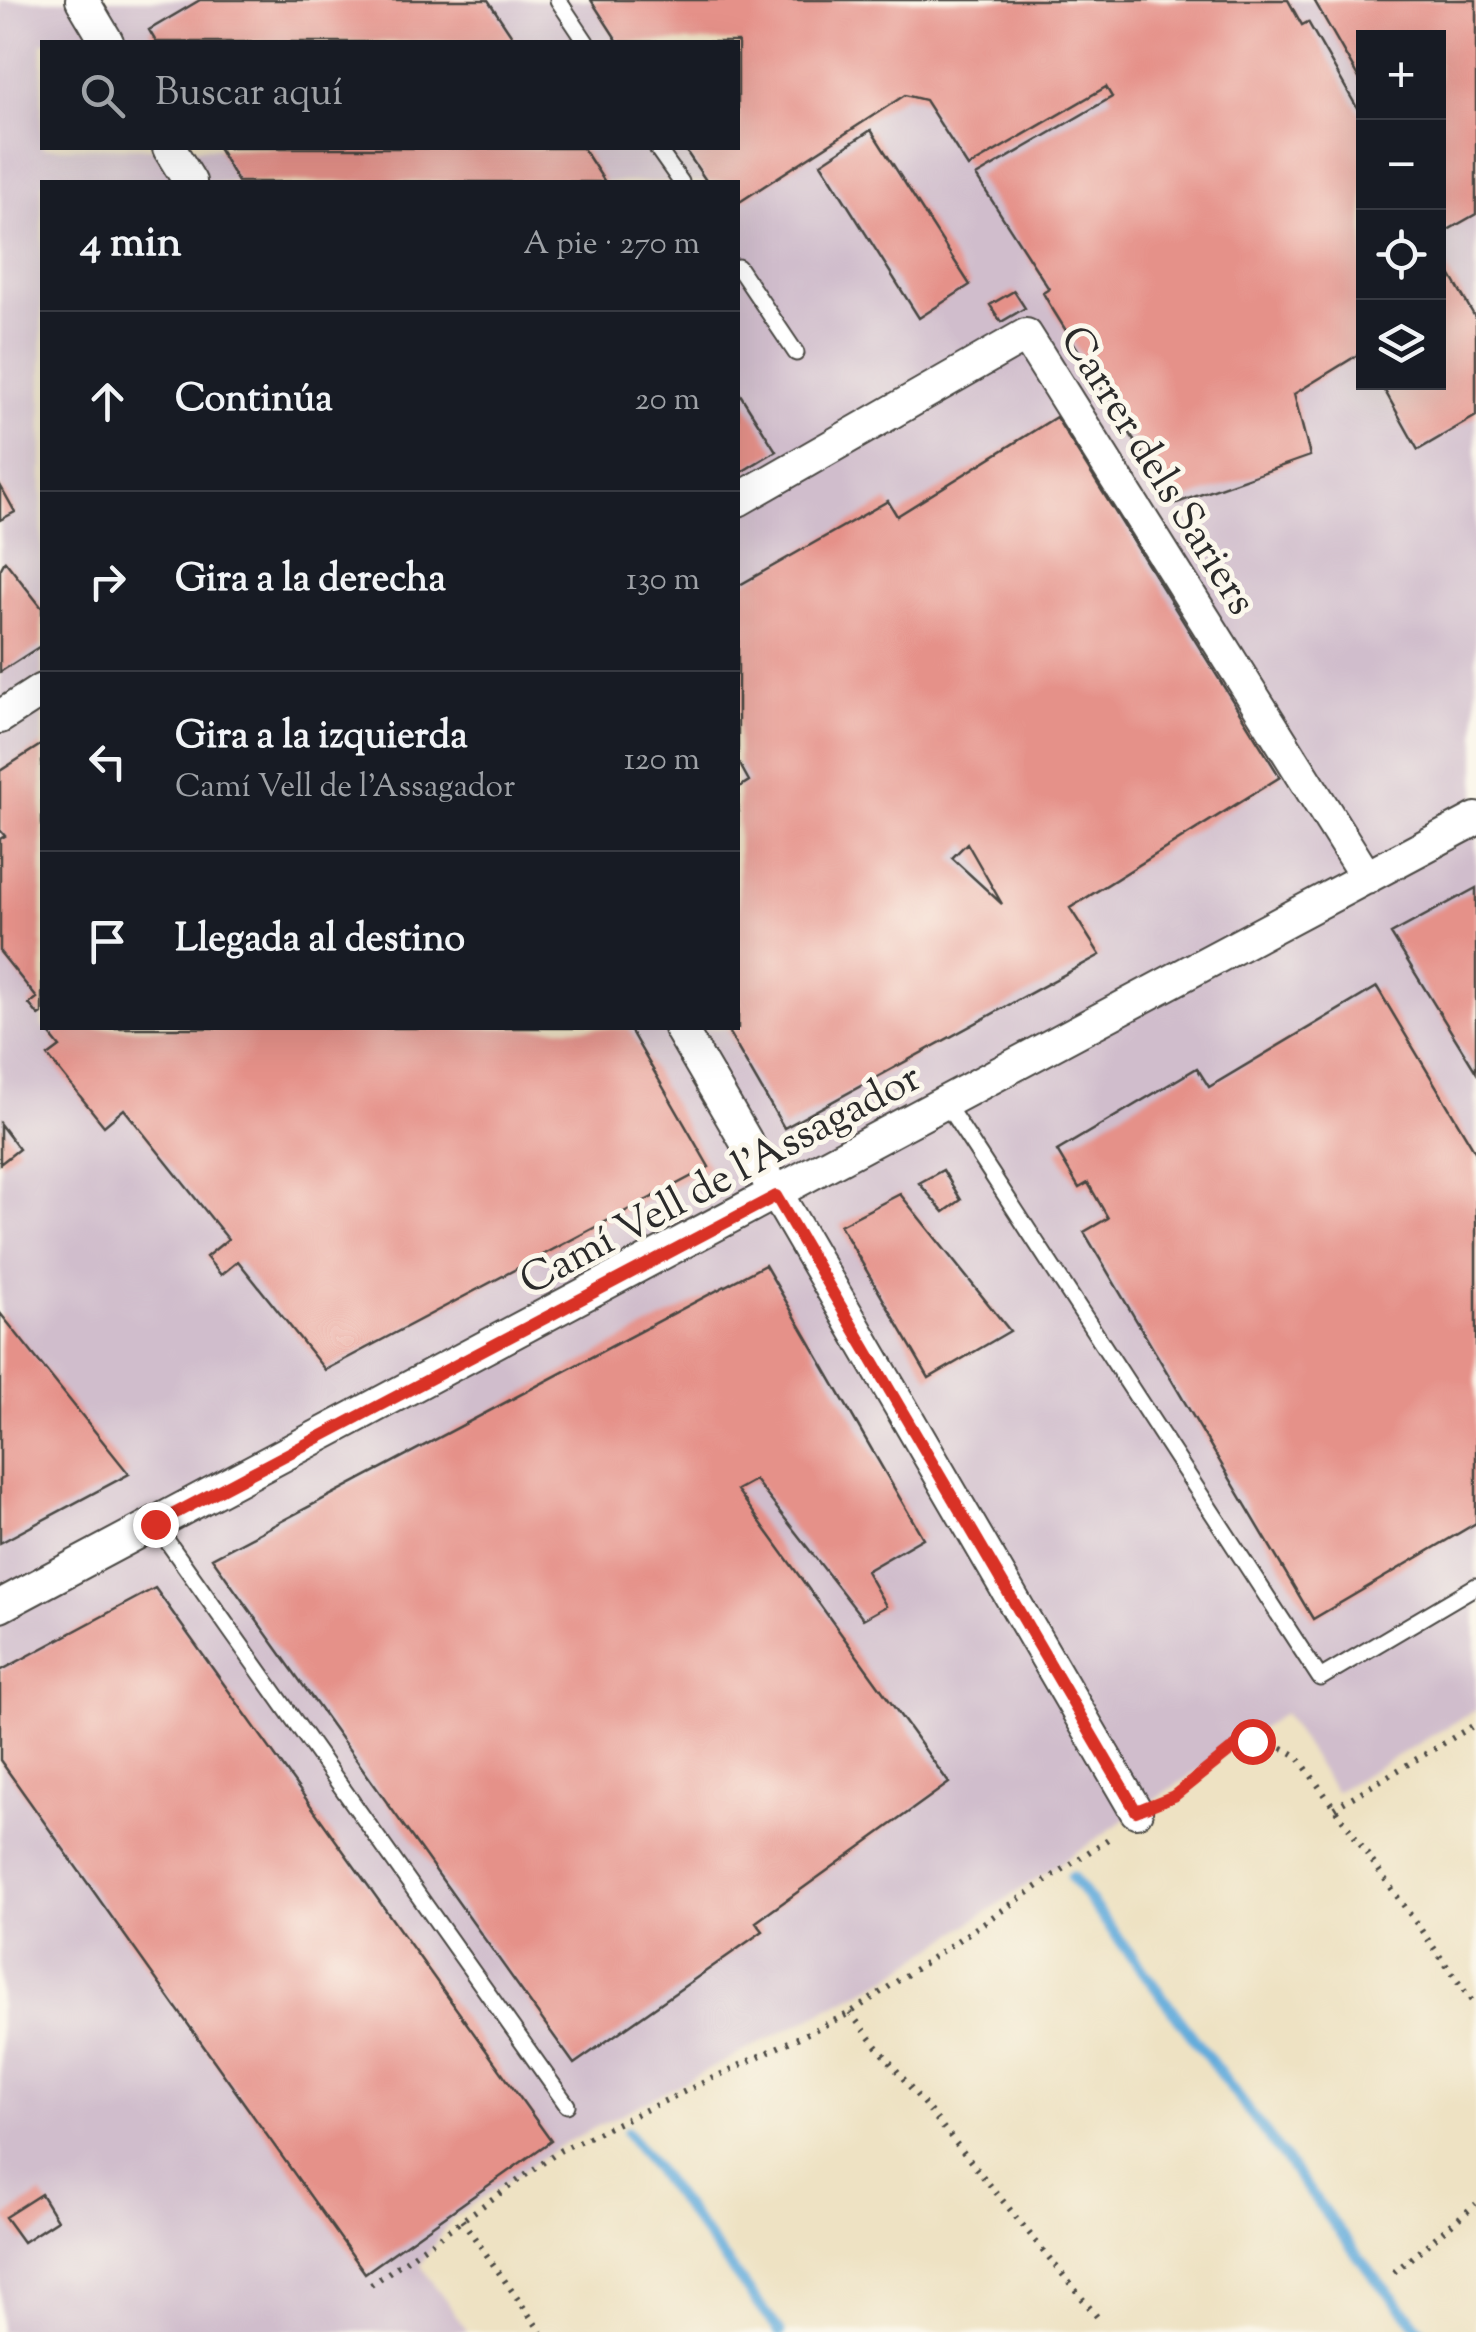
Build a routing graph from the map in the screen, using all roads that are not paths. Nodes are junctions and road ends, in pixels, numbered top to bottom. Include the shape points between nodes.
1 (82, 0) edge
2 (558, 0) edge
3 (106, 40) edge
4 (585, 40) edge
5 (170, 150) edge
6 (658, 150) edge
7 (189, 180) edge
8 (680, 180) edge
9 (740, 270) edge
10 (796, 353) dead end
11 (740, 499) edge
12 (40, 691) edge
13 (0, 716) edge
14 (1476, 819) edge
15 (1367, 878) junction
16 (681, 1030) edge
17 (946, 1104) junction
18 (776, 1196) junction
19 (155, 1524) junction
20 (1476, 1586) edge
21 (0, 1606) edge
22 (1136, 1811) road end
23 (567, 2105) dead end

1 - 3 street
2 - 4 lane
5 - 7 street
6 - 8 lane
9 - 10 lane
11 - 15 street, Carrer dels Sariers via 1026,335
12 - 13 street
14 - 15 street, Camí Vell de l'Assagador
15 - 17 street, Camí Vell de l'Assagador
16 - 18 street
17 - 18 street, Camí Vell de l'Assagador
17 - 20 lane via 1320,1678
18 - 19 street, Camí Vell de l'Assagador
18 - 22 street
19 - 21 street, Camí Vell de l'Assagador
19 - 23 lane

